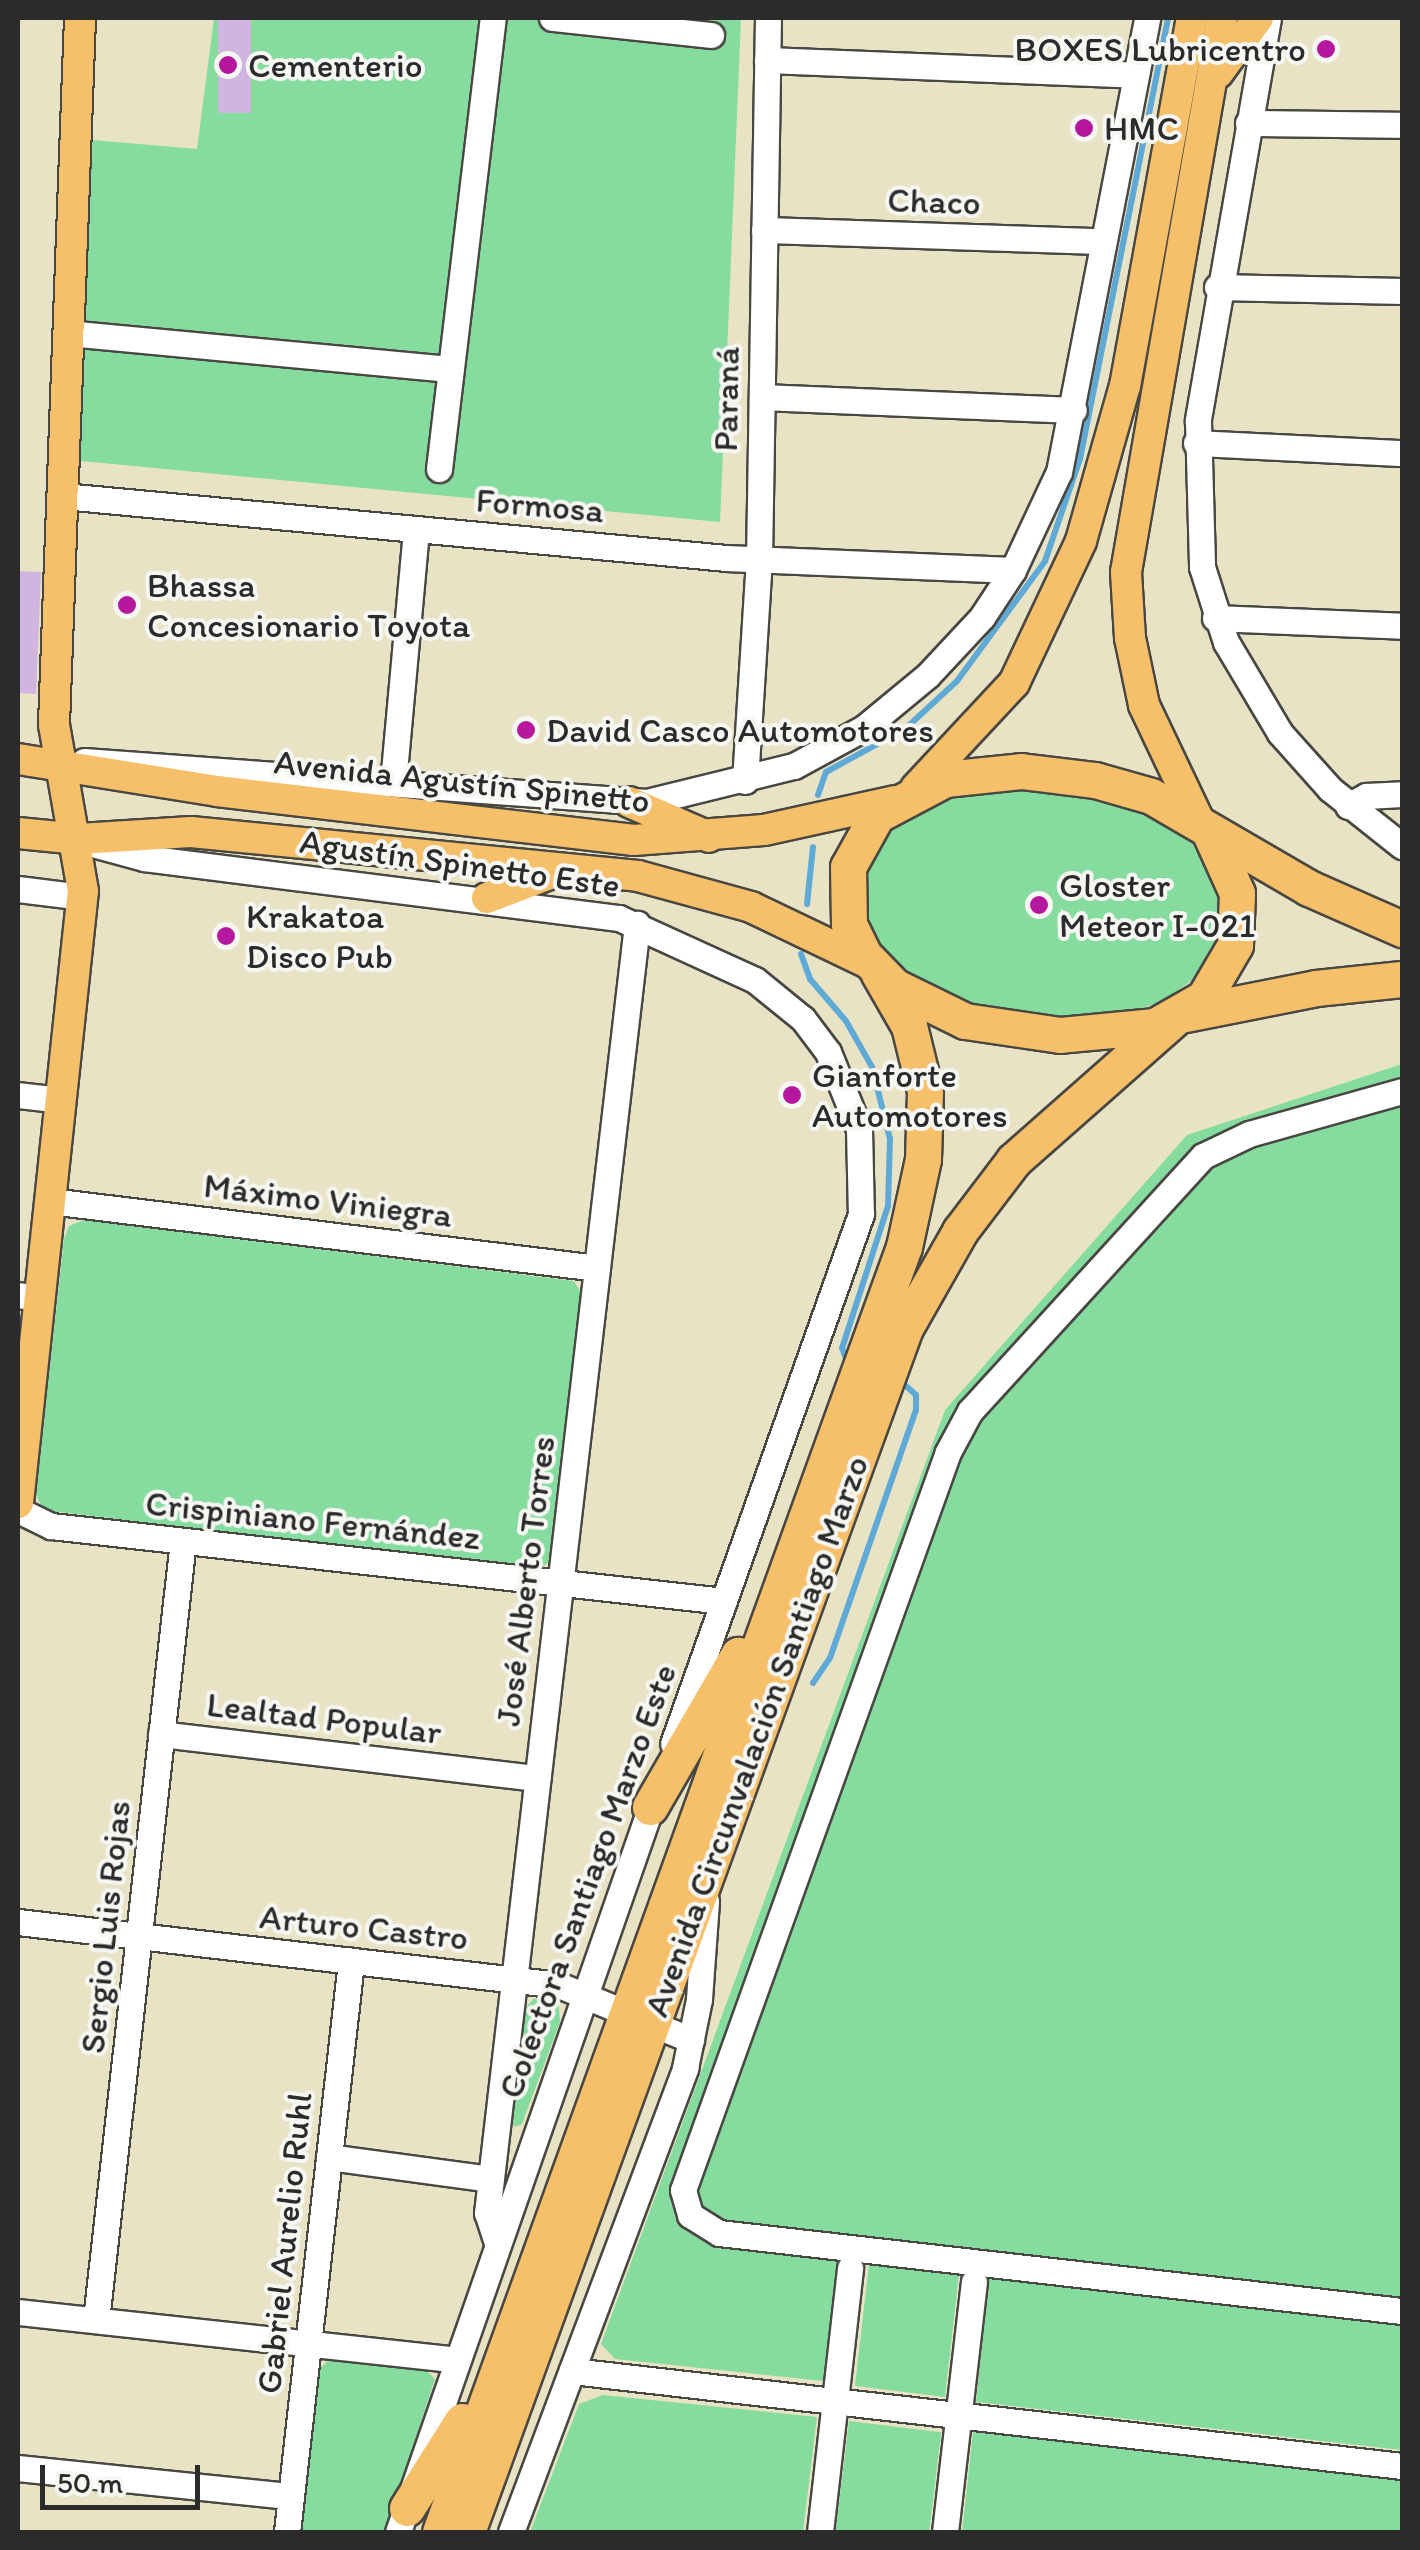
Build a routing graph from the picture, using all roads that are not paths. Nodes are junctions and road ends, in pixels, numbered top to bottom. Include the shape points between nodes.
1 (80, 18) edge
2 (493, 18) edge
3 (552, 18) edge
4 (768, 18) edge
5 (1147, 18) edge
6 (1192, 18) edge
7 (1222, 18) edge
8 (1258, 18) edge
9 (1268, 18) edge
10 (711, 35) dead end
11 (766, 60) junction
12 (1136, 75) junction
13 (1208, 98) junction
14 (1248, 123) junction
15 (1402, 125) edge
16 (764, 230) junction
17 (1102, 241) junction
18 (1218, 287) junction
19 (1402, 290) edge
20 (68, 332) junction
21 (450, 369) junction
22 (762, 397) junction
23 (1074, 410) junction
24 (1196, 443) junction
25 (1402, 453) edge
26 (438, 468) dead end
27 (62, 496) junction
28 (416, 529) junction
29 (759, 560) junction
30 (1013, 570) junction
31 (1216, 618) junction
32 (1402, 626) edge
33 (18, 759) edge
34 (59, 763) junction
35 (745, 781) junction
36 (394, 782) junction
37 (1402, 794) edge
38 (904, 797) junction
39 (629, 802) junction
40 (1348, 806) junction
41 (1204, 826) junction
42 (18, 834) edge
43 (709, 837) junction
44 (70, 838) junction
45 (1402, 846) edge
46 (572, 868) junction
47 (18, 889) edge
48 (82, 896) junction
49 (486, 898) junction
50 (637, 924) junction
51 (1402, 930) edge
52 (874, 968) junction
53 (1402, 979) edge
54 (1179, 1018) junction
55 (1402, 1091) edge
56 (18, 1095) edge
57 (60, 1100) junction
58 (50, 1201) junction
59 (848, 1256) joint
60 (597, 1268) junction
61 (28, 1296) edge
62 (855, 1389) junction
63 (18, 1507) edge
64 (182, 1540) junction
65 (560, 1583) junction
66 (724, 1601) junction
67 (161, 1734) junction
68 (538, 1778) junction
69 (650, 1807) junction
70 (708, 1869) junction
71 (18, 1922) edge
72 (139, 1936) junction
73 (351, 1961) junction
74 (514, 1979) junction
75 (582, 1996) junction
76 (639, 2020) junction
77 (692, 2040) junction
78 (591, 2117) junction
79 (330, 2157) junction
80 (600, 2166) junction
81 (491, 2179) junction
82 (497, 2243) junction
83 (850, 2268) dead end
84 (974, 2282) dead end
85 (1402, 2311) edge
86 (18, 2312) edge
87 (96, 2320) junction
88 (308, 2344) junction
89 (457, 2360) junction
90 (572, 2371) junction
91 (835, 2401) junction
92 (959, 2415) junction
93 (1402, 2466) edge
94 (18, 2468) edge
95 (291, 2496) junction
96 (402, 2520) edge
97 (287, 2532) edge
98 (440, 2532) edge
99 (467, 2532) edge
100 (494, 2532) edge
101 (512, 2532) edge
102 (820, 2532) edge
103 (946, 2532) edge

1 - 20 main road
2 - 21 street
3 - 10 street
4 - 11 street, Paraná
5 - 12 street
6 - 38 main road via 1125,386 1081,541 1014,683
7 - 13 main road
8 - 13 main road
9 - 14 street
11 - 12 street
11 - 16 street, Paraná
12 - 17 street
13 - 41 main road via 1135,506 1126,594 1144,705
14 - 15 street
14 - 18 street
16 - 17 street, Chaco
16 - 22 street, Paraná
17 - 23 street
18 - 19 street
18 - 24 street
20 - 21 street
20 - 27 main road
21 - 26 street
22 - 23 street
22 - 29 street, Paraná
23 - 30 street via 1058,472
24 - 25 street
24 - 31 street via 1198,543
27 - 28 street, Formosa
27 - 34 main road via 54,724
28 - 29 street, Formosa
28 - 36 street
29 - 30 street, Formosa
29 - 35 street, Paraná
30 - 35 street via 956,647 898,703 812,758
31 - 32 street
31 - 40 street via 1273,723
33 - 34 main road, Avenida Agustín Spinetto
34 - 36 street via 135,760
34 - 43 main road, Avenida Agustín Spinetto via 218,791 608,838
34 - 44 main road
35 - 39 street
36 - 39 street
37 - 40 street via 1366,796
38 - 41 highway via 965,776 1039,771 1132,790
38 - 43 main road, Avenida Agustín Spinetto
38 - 52 highway via 862,833 846,878 848,924
39 - 43 main road
40 - 45 street
41 - 51 highway via 1309,888
41 - 54 highway via 1234,879 1239,920 1225,968
42 - 44 main road, Avenida Agustín Spinetto
44 - 46 main road, Avenida Agustín Spinetto via 184,831
44 - 48 main road
44 - 49 street, Agustín Spinetto Este via 153,859
46 - 49 main road
46 - 52 main road, Avenida Agustín Spinetto via 676,884 739,902
47 - 48 street
48 - 57 main road
49 - 50 street, Agustín Spinetto Este
50 - 59 street, Agustín Spinetto Este via 755,980 803,1020 828,1052 863,1150 864,1192
50 - 60 street, José Alberto Torres
52 - 54 highway via 929,1007 1002,1030 1099,1035
52 - 62 highway, Avenida Circunvalación Santiago Marzo via 916,1047 926,1134 908,1234
53 - 54 highway via 1316,988
54 - 70 highway, Avenida Circunvalación Santiago Marzo via 1022,1152 979,1204 926,1288 897,1348
55 - 85 street via 1249,1134 1204,1156 970,1412 948,1452 683,2190 690,2215 719,2233
56 - 57 street
57 - 58 main road
58 - 60 street, Máximo Viniegra
58 - 61 main road
59 - 66 street, Colectora Santiago Marzo Este
60 - 65 street, José Alberto Torres
61 - 63 main road
62 - 69 highway via 790,1513 730,1676
62 - 76 highway, Avenida Circunvalación Santiago Marzo
63 - 64 street, Crispiniano Fernández via 45,1525
64 - 65 street, Crispiniano Fernández
64 - 67 street, Sergio Luis Rojas
65 - 66 street, Crispiniano Fernández
65 - 68 street, José Alberto Torres
66 - 69 street, Colectora Santiago Marzo Este
67 - 68 street, Lealtad Popular
67 - 72 street, Sergio Luis Rojas
68 - 74 street, José Alberto Torres
69 - 75 street, Colectora Santiago Marzo Este
70 - 76 highway, Avenida Circunvalación Santiago Marzo
70 - 77 street
71 - 72 street, Arturo Castro
72 - 73 street, Arturo Castro
72 - 87 street, Sergio Luis Rojas
73 - 74 street, Arturo Castro
73 - 79 street, Gabriel Aurelio Ruhl
74 - 75 street, Arturo Castro
74 - 81 street, José Alberto Torres
75 - 76 street, Arturo Castro
75 - 82 street, Colectora Santiago Marzo Este
76 - 77 street, Arturo Castro
76 - 78 highway, Avenida Circunvalación Santiago Marzo
76 - 80 highway, Avenida Circunvalación Santiago Marzo
77 - 90 street
78 - 96 highway via 528,2242 458,2433
78 - 98 highway, Avenida Circunvalación Santiago Marzo
79 - 81 street
79 - 88 street, Gabriel Aurelio Ruhl
80 - 99 highway, Avenida Circunvalación Santiago Marzo
80 - 100 highway via 568,2307 505,2481
81 - 82 street, José Alberto Torres via 487,2225
82 - 89 street, Colectora Santiago Marzo Este
83 - 91 street
84 - 92 street
86 - 87 street
87 - 88 street
88 - 89 street
88 - 95 street, Gabriel Aurelio Ruhl
89 - 96 street, Colectora Santiago Marzo Este
90 - 91 street
90 - 101 street
91 - 92 street
91 - 102 street
92 - 93 street
92 - 103 street
94 - 95 street
95 - 97 street, Gabriel Aurelio Ruhl

